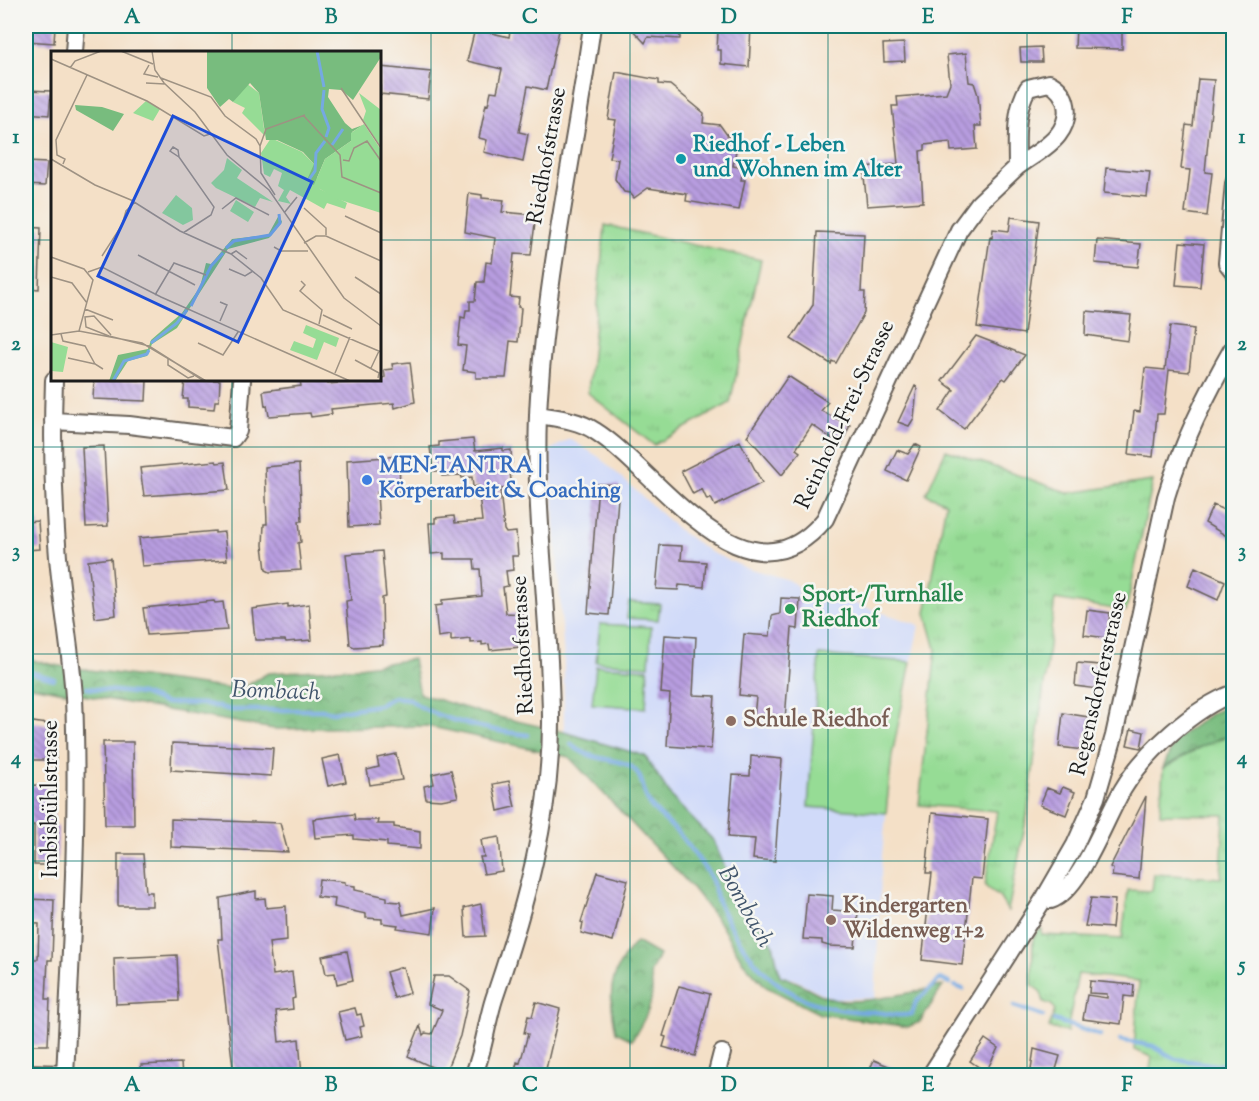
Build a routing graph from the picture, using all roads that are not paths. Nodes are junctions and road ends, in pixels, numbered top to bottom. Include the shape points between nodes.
1 (76, 26) edge
2 (592, 26) edge
3 (74, 51) edge
4 (1017, 167) junction
5 (1233, 183) edge
6 (1233, 272) edge
7 (1233, 346) edge
8 (54, 381) edge
9 (242, 381) edge
10 (538, 415) junction
11 (53, 421) junction
12 (1233, 693) edge
13 (1045, 897) junction
14 (722, 1053) dead end
15 (26, 1073) edge
16 (65, 1075) edge
17 (473, 1076) edge
18 (716, 1076) edge
19 (930, 1076) edge

1 - 3 street
2 - 10 street, Riedhofstrasse via 548,289
4 - 4 street, Reinhold-Frei-Strasse via 1052,141 1063,127 1065,97 1049,83 1028,88 1023,97
4 - 10 street, Reinhold-Frei-Strasse via 979,203 959,230 825,519 796,545 771,551 734,544 696,521 594,430
5 - 6 street via 1227,263
7 - 13 street, Regensdorferstrasse via 1188,430 1175,464 1109,758 1075,845
8 - 11 street, Imbisbühlstrasse
9 - 11 street via 238,431 233,438 129,425
10 - 17 street, Riedhofstrasse via 539,520 551,717 547,790 541,832 507,966
11 - 16 street, Imbisbühlstrasse via 58,557 75,723 76,837
12 - 13 street via 1188,721 1150,754 1122,789 1070,886 1057,898
13 - 19 street, Regensdorferstrasse
14 - 18 street
15 - 16 street

